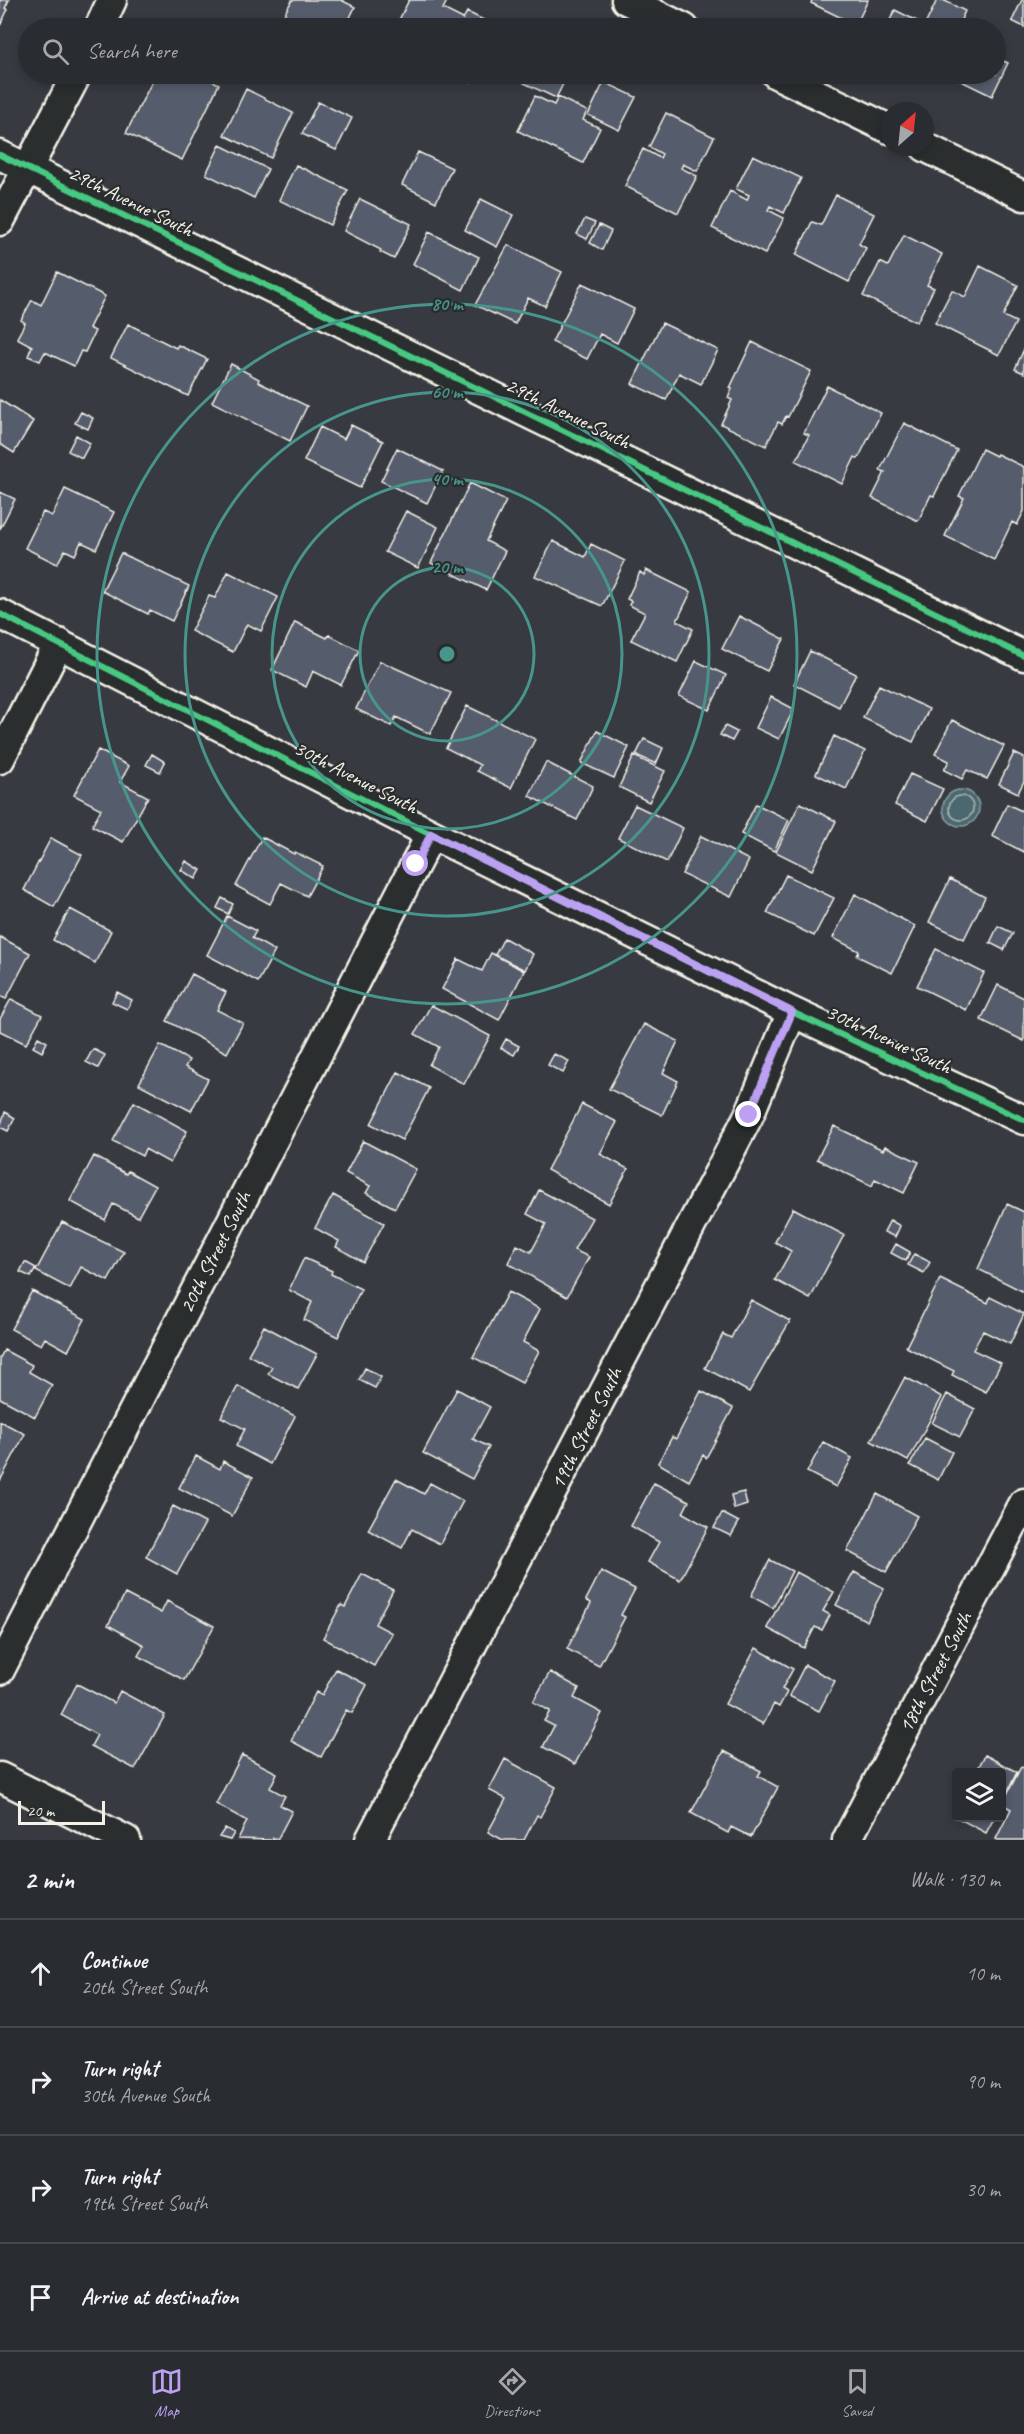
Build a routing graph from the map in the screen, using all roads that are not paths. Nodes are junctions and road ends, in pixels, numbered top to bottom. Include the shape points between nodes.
1 (112, 0) edge
2 (626, 0) edge
3 (104, 18) edge
4 (663, 18) edge
5 (72, 84) edge
6 (797, 84) edge
7 (880, 125) edge
8 (934, 151) edge
9 (0, 155) edge
10 (27, 168) junction
11 (1024, 196) edge
12 (0, 221) edge
13 (0, 614) edge
14 (59, 643) junction
15 (1024, 656) edge
16 (0, 759) edge
17 (431, 834) junction
18 (792, 1012) junction
19 (1024, 1120) edge
20 (1024, 1503) edge
21 (0, 1670) edge
22 (0, 1777) edge
23 (126, 1840) edge
24 (370, 1840) edge
25 (847, 1840) edge

1 - 3 street
2 - 4 street
5 - 10 street
6 - 7 street
8 - 11 street
9 - 10 street, 29th Avenue South
10 - 12 street
10 - 15 street, 29th Avenue South
13 - 14 street, 30th Avenue South
14 - 16 street
14 - 17 street, 30th Avenue South
17 - 18 street, 30th Avenue South
17 - 21 street, 20th Street South
18 - 19 street, 30th Avenue South
18 - 24 street, 19th Street South via 749,1115
20 - 25 street, 18th Street South
22 - 23 street

